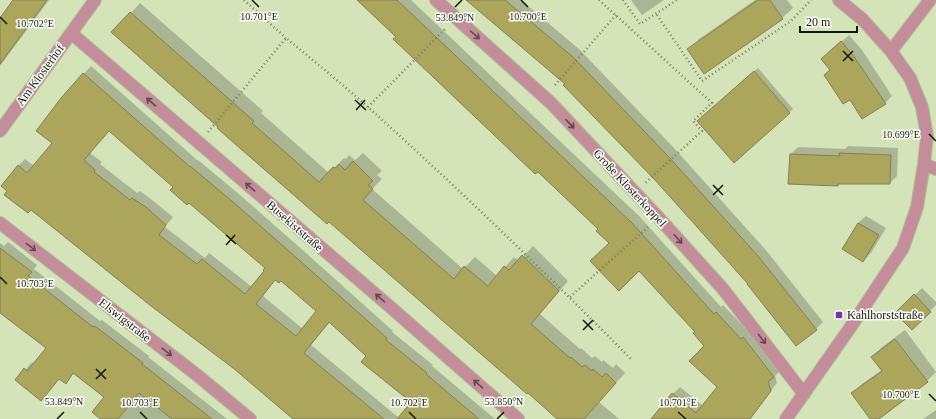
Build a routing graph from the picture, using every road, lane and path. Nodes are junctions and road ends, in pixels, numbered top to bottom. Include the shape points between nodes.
1 (95, 0) edge
2 (244, 0) edge
3 (436, 0) edge
4 (599, 0) edge
5 (623, 0) edge
6 (677, 0) edge
7 (811, 0) edge
8 (839, 0) edge
9 (930, 0) edge
10 (616, 14) junction
11 (657, 14) junction
12 (456, 18) junction
13 (71, 33) junction
14 (286, 38) junction
15 (891, 51) junction
16 (545, 97) junction
17 (368, 107) junction
18 (0, 131) edge
19 (198, 143) junction
20 (924, 164) junction
21 (936, 169) edge
22 (634, 192) junction
23 (659, 218) junction
24 (0, 223) edge
25 (570, 297) junction
26 (631, 359) dead end
27 (804, 394) junction
28 (250, 419) edge
29 (518, 419) edge
30 (786, 419) edge

1 - 13 street, Am Klosterhof
2 - 14 path
3 - 12 street, Große Klosterkoppel
4 - 10 path
5 - 11 path via 640,24
6 - 11 path
7 - 11 path via 791,21 702,81
8 - 15 street via 862,19
9 - 15 street
10 - 16 path
10 - 22 path via 712,103 693,121 702,132
12 -> 16 street, Große Klosterkoppel
12 - 17 path
13 - 18 street, Am Klosterhof
19 -> 13 street, Busekiststraße
14 - 17 path
14 - 19 path
15 - 20 street via 910,78 922,107 927,136
16 -> 22 street, Große Klosterkoppel
17 - 25 path
29 -> 19 street, Busekiststraße
20 - 21 street
20 - 27 street via 917,207 903,248
22 - 23 street, Große Klosterkoppel
23 - 25 path
23 -> 27 street, Große Klosterkoppel via 724,289
24 -> 28 street, Elswigstraße
25 - 26 path
27 - 30 street

